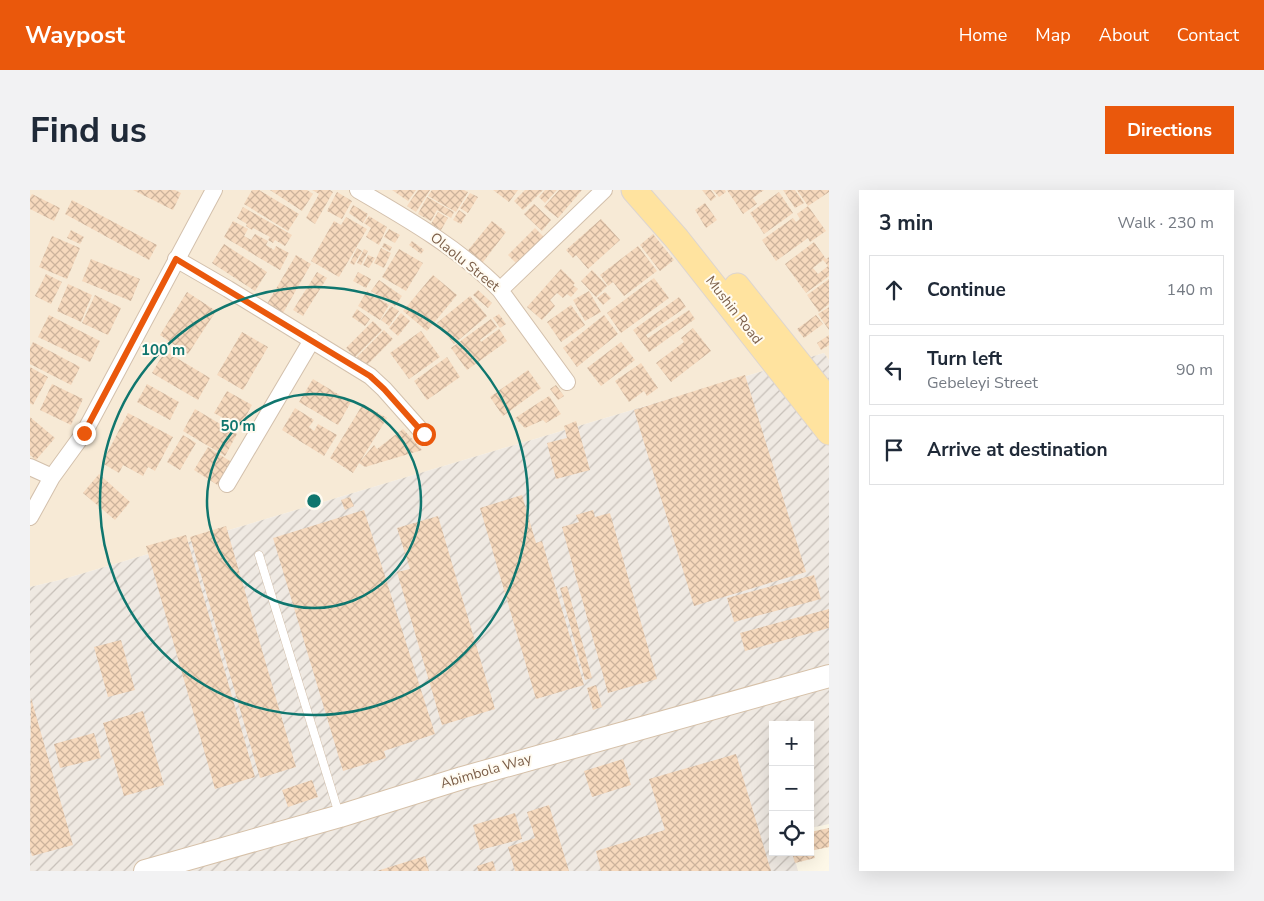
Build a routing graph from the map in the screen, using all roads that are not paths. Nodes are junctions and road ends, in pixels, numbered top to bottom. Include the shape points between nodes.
1 (214, 190) edge
2 (358, 190) edge
3 (604, 190) edge
4 (634, 190) edge
5 (657, 190) edge
6 (176, 259) junction
7 (500, 290) junction
8 (312, 340) junction
9 (567, 382) dead end
10 (826, 391) edge
11 (829, 432) edge
12 (424, 434) dead end
13 (30, 467) edge
14 (52, 477) junction
15 (227, 484) dead end
16 (30, 518) edge
17 (258, 555) dead end
18 (829, 676) edge
19 (340, 816) junction
20 (179, 867) edge
21 (145, 871) edge

1 - 6 street
2 - 7 street, Olaolu Street via 412,221
3 - 7 street
4 - 11 main road, Mushin Road via 677,238
5 - 10 main road, Mushin Road
6 - 8 street
6 - 14 street via 84,433
7 - 9 street, Olaolu Street
8 - 12 street via 370,376
8 - 15 street
13 - 14 street
14 - 16 street
17 - 19 lane
18 - 19 street, Abimbola Way via 462,778
19 - 20 street, Abimbola Way
20 - 21 street, Abimbola Way

